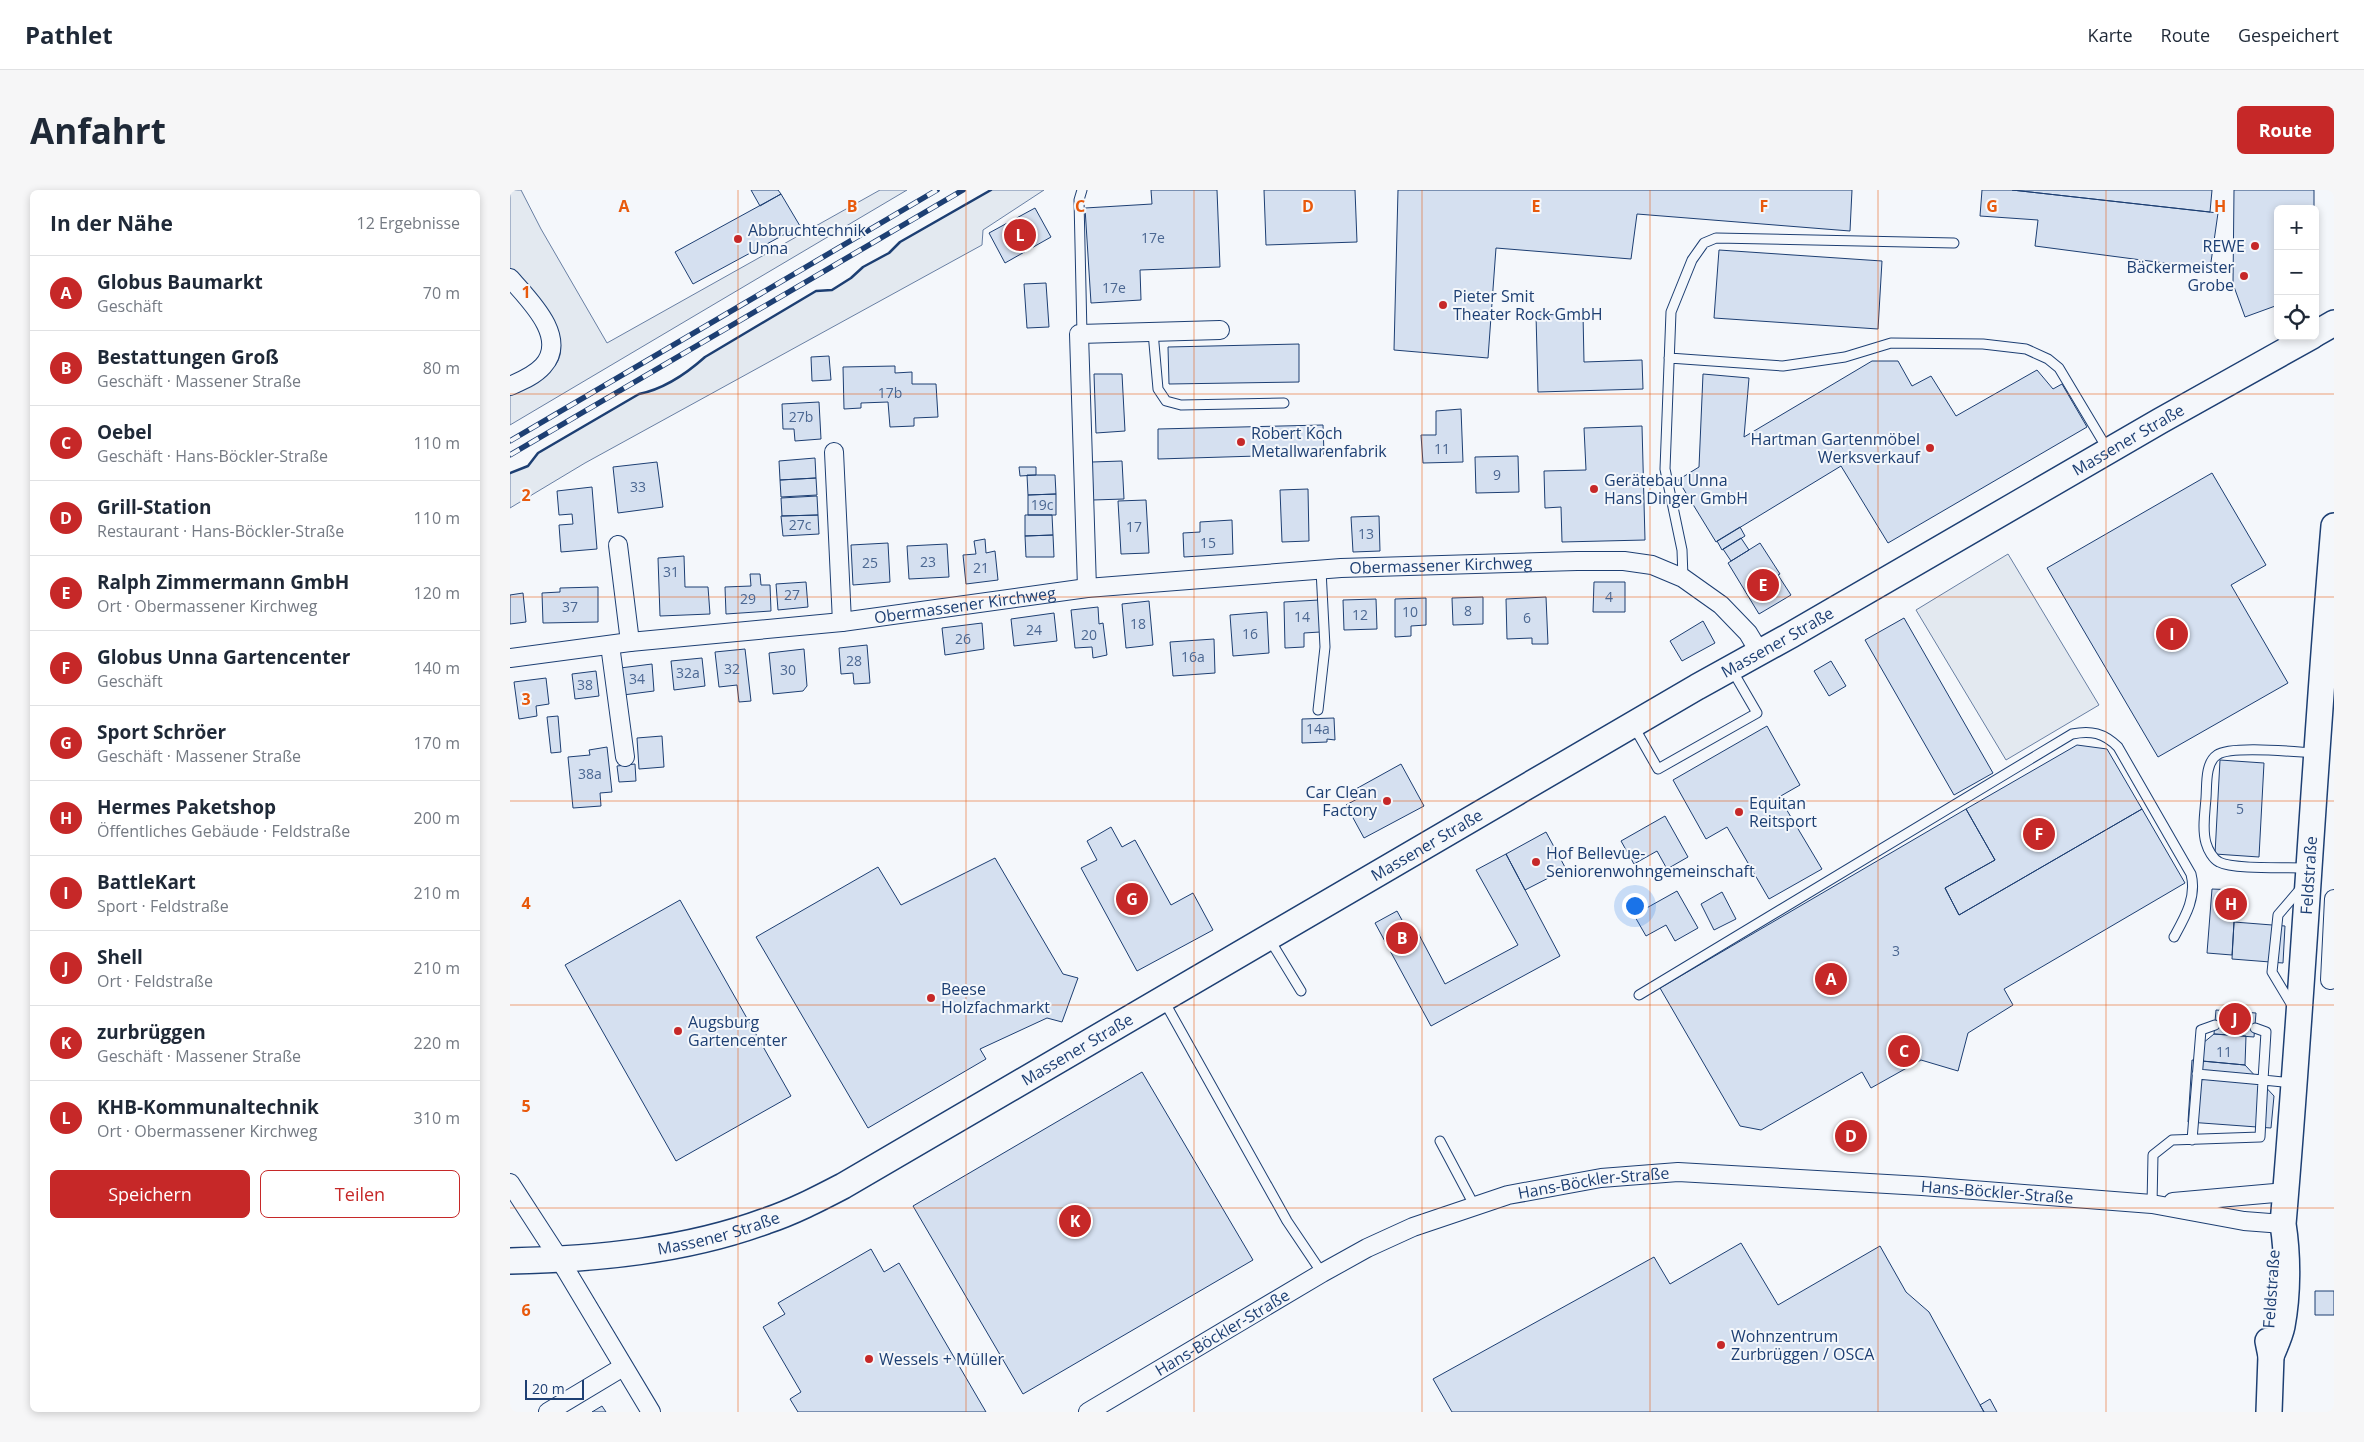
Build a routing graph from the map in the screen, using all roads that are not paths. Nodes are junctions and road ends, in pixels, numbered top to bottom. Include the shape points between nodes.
1 (1082, 190) edge
2 (1954, 243) dead end
3 (510, 278) edge
4 (2334, 323) edge
5 (1220, 330) dead end
6 (1153, 332) junction
7 (2319, 332) edge
8 (1082, 334) junction
9 (2305, 340) edge
10 (1669, 358) junction
11 (510, 386) edge
12 (1284, 403) dead end
13 (2108, 451) junction
14 (834, 452) dead end
15 (2334, 526) edge
16 (618, 545) dead end
17 (1321, 570) junction
18 (1683, 578) junction
19 (1088, 588) junction
20 (842, 622) junction
21 (630, 642) junction
22 (610, 645) junction
23 (1760, 653) junction
24 (510, 658) edge
25 (1731, 669) junction
26 (1318, 710) dead end
27 (1633, 725) junction
28 (2316, 753) junction
29 (624, 757) dead end
30 (2308, 874) junction
31 (2334, 899) edge
32 (1268, 937) junction
33 (2174, 937) dead end
34 (2332, 980) edge
35 (1301, 991) dead end
36 (1639, 994) dead end
37 (1163, 1000) junction
38 (2215, 1025) dead end
39 (2255, 1028) dead end
40 (2197, 1074) junction
41 (2264, 1080) junction
42 (2296, 1084) junction
43 (2192, 1140) junction
44 (1440, 1141) dead end
45 (510, 1183) edge
46 (2286, 1192) junction
47 (2152, 1204) junction
48 (1474, 1205) junction
49 (2283, 1224) junction
50 (560, 1260) junction
51 (510, 1261) edge
52 (1322, 1273) junction
53 (623, 1367) junction
54 (548, 1412) edge
55 (651, 1412) edge
56 (1088, 1412) edge
57 (2269, 1412) edge

1 - 8 lane via 1079,200
2 - 10 lane via 1716,238 1704,243 1692,260 1677,295 1672,312
3 - 11 street via 535,307 552,346 543,366
4 - 7 main road
5 - 6 street
6 - 8 street
6 - 12 lane via 1158,389 1166,401 1181,405
8 - 19 street via 1079,334
9 - 13 main road, Massener Straße
10 - 13 lane via 1783,366 1845,357 1891,343 1982,344 2026,349 2048,358 2059,368
10 - 18 lane via 1665,470 1682,550
13 - 23 main road, Massener Straße
14 - 20 street
15 - 28 main road, Feldstraße
16 - 21 street
17 - 18 street, Obermassener Kirchweg via 1624,561 1652,565
17 - 19 street, Obermassener Kirchweg
17 - 26 lane via 1324,648
18 - 23 street, Obermassener Kirchweg via 1721,605 1748,633
19 - 20 street, Obermassener Kirchweg
20 - 21 street, Obermassener Kirchweg
21 - 22 street, Obermassener Kirchweg
22 - 24 street, Obermassener Kirchweg
22 - 29 street
23 - 25 main road, Massener Straße
25 - 27 main road, Massener Straße
25 - 27 lane via 1757,713 1658,769
27 - 32 main road, Massener Straße
28 - 30 main road, Feldstraße
28 - 30 lane via 2242,750 2226,751 2216,756 2209,766 2204,828 2206,843 2219,862
30 - 42 main road, Feldstraße
31 - 34 street, Feldstraße
32 - 35 lane
32 - 37 main road, Massener Straße
33 - 36 lane via 2188,912 2194,883 2192,874 2118,747 2109,738 2086,731 2072,734
37 - 50 main road, Massener Straße via 864,1175 803,1206 766,1221 672,1246
37 - 52 lane via 1287,1221
38 - 40 lane via 2201,1030
39 - 41 lane via 2266,1032
40 - 41 lane
40 - 43 lane
41 - 42 lane
41 - 43 lane via 2260,1136
42 - 46 main road, Feldstraße
43 - 47 lane via 2172,1140 2153,1155
44 - 48 lane
45 - 50 street
46 - 47 street, Hans-Böckler-Straße
46 - 49 main road, Feldstraße
47 - 48 street, Hans-Böckler-Straße via 1678,1172 1601,1178
47 - 49 street, Hans-Böckler-Straße via 2244,1221
48 - 52 street, Hans-Böckler-Straße via 1413,1227
49 - 57 main road, Feldstraße via 2287,1250 2282,1327 2271,1356
50 - 51 main road, Massener Straße
50 - 53 street
52 - 56 street, Hans-Böckler-Straße
53 - 54 street
53 - 55 street

